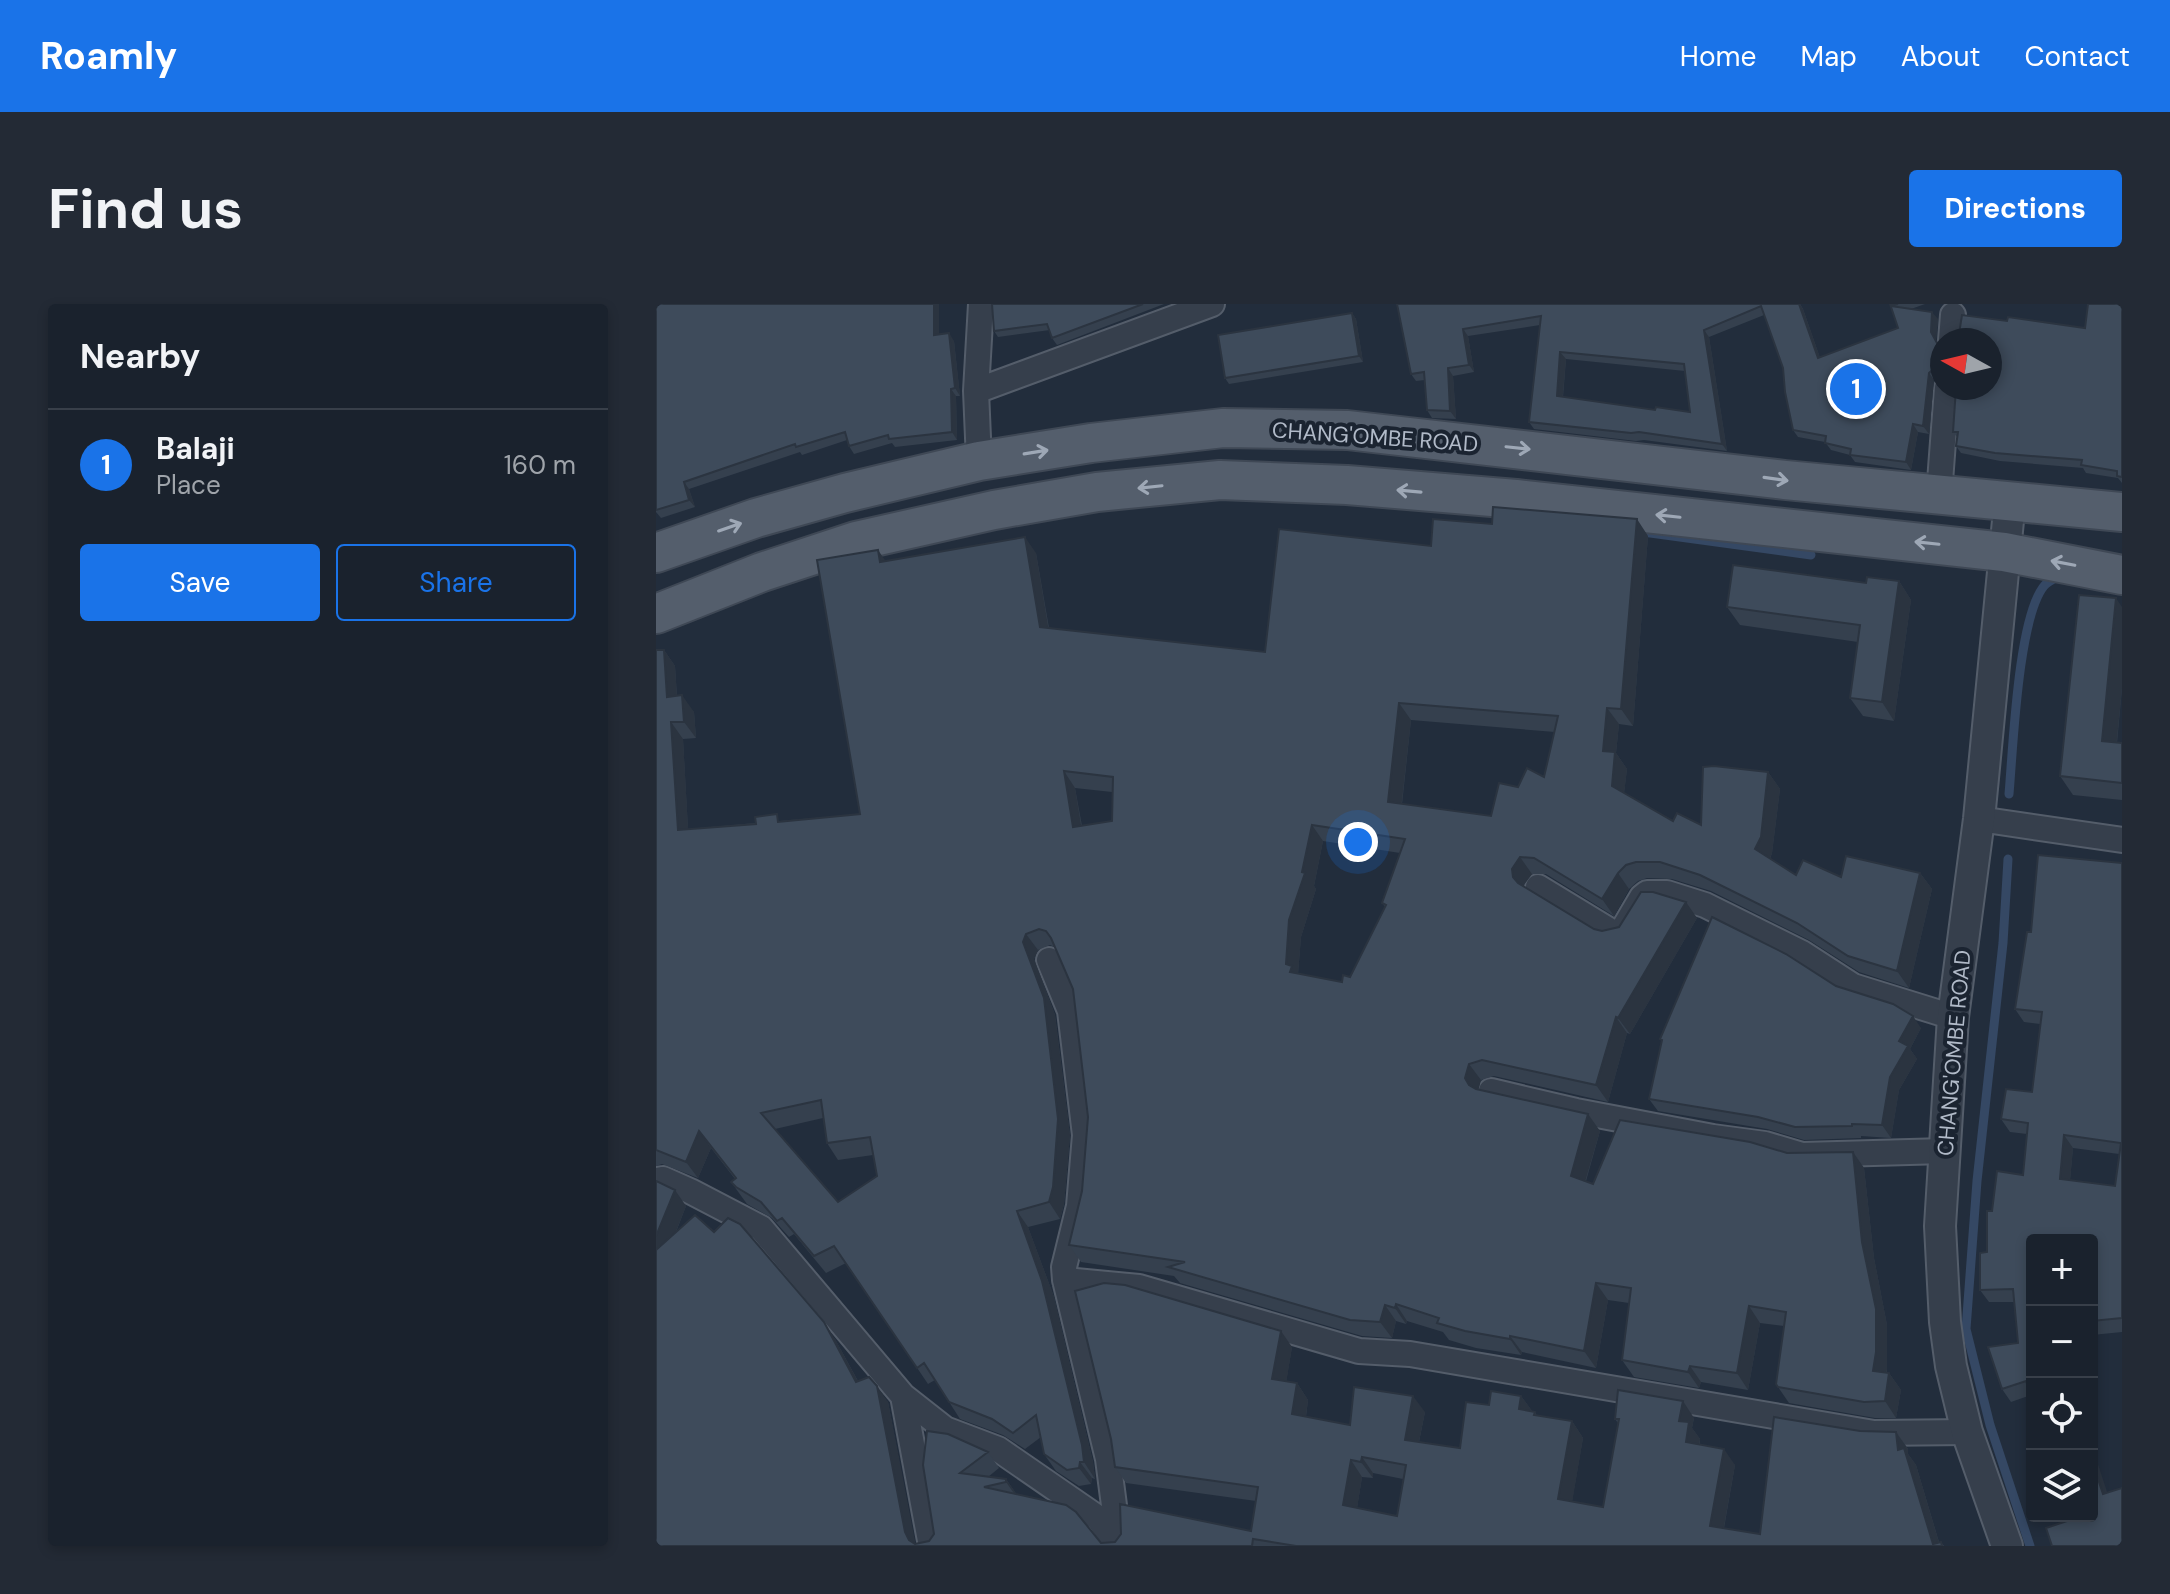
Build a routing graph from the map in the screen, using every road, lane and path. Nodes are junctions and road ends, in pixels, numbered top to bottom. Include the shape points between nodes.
1 (981, 304) edge
2 (1212, 304) edge
3 (1953, 315) dead end
4 (1952, 328) edge
5 (976, 391) junction
6 (1946, 400) edge
7 (979, 461) junction
8 (1939, 495) junction
9 (2010, 500) junction
10 (2122, 512) edge
11 (2004, 552) junction
12 (656, 553) edge
13 (2122, 575) edge
14 (656, 614) edge
15 (1979, 819) junction
16 (2122, 840) edge
17 (1538, 887) dead end
18 (1049, 960) edge
19 (1953, 1017) junction
20 (1491, 1091) edge
21 (1945, 1151) junction
22 (656, 1180) edge
23 (1065, 1280) junction
24 (903, 1396) junction
25 (945, 1429) junction
26 (1967, 1432) junction
27 (912, 1448) junction
28 (931, 1546) edge
29 (1119, 1546) edge
30 (2007, 1546) edge

1 - 5 street
2 - 5 street
3 - 4 street
5 - 7 street
6 - 8 street
7 -> 8 main road, CHANG'OMBE ROAD via 1223,428 1347,430
12 -> 7 main road, CHANG'OMBE ROAD via 801,505
8 - 9 main road, CHANG'OMBE ROAD
9 - 10 main road, CHANG'OMBE ROAD
9 - 11 street, CHANG'OMBE ROAD
13 -> 11 main road
11 -> 14 main road via 1516,499 1220,480 1082,495 856,541
11 - 15 street, CHANG'OMBE ROAD
15 - 16 street
15 - 19 street, CHANG'OMBE ROAD
17 - 19 street via 1612,932 1622,931 1647,893 1667,893 1705,905 1802,953 1853,986
18 - 23 street via 1070,1011 1085,1135
19 - 21 street, CHANG'OMBE ROAD
20 - 21 street via 1802,1155
21 - 26 street, CHANG'OMBE ROAD via 1940,1226 1945,1322
22 - 24 street via 690,1191 761,1228
23 - 26 street via 1139,1287 1359,1351 1467,1363 1874,1433
23 - 29 street via 1108,1459
24 - 25 street
24 - 27 street
25 - 27 street
25 - 29 street via 998,1449 1098,1518
26 - 30 street, CHANG'OMBE ROAD
27 - 28 street

